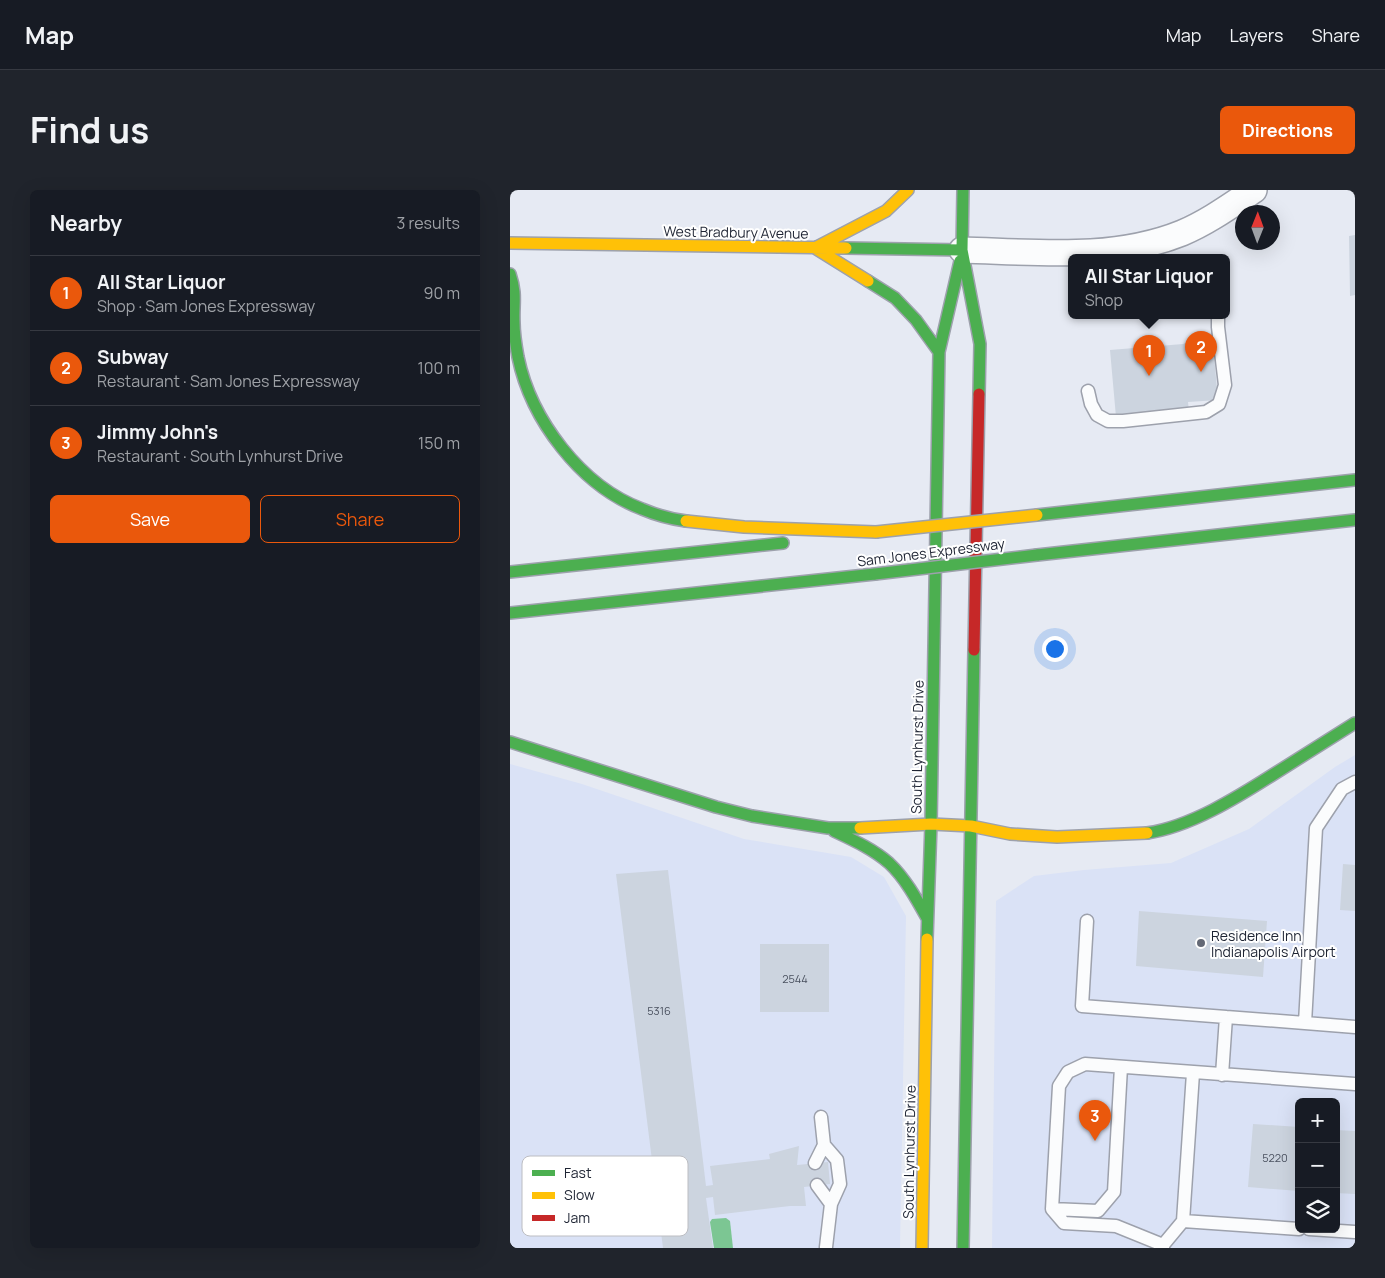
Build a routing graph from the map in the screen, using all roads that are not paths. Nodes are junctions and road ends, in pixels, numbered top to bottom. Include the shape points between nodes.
1 (908, 190) edge
2 (963, 190) edge
3 (1254, 190) edge
4 (510, 244) edge
5 (815, 248) junction
6 (962, 250) junction
7 (510, 274) edge
8 (1218, 319) edge
9 (939, 352) junction
10 (1088, 390) dead end
11 (1355, 480) edge
12 (1355, 520) edge
13 (876, 532) junction
14 (510, 572) edge
15 (510, 613) edge
16 (1355, 723) edge
17 (510, 742) edge
18 (1355, 782) edge
19 (931, 824) junction
20 (971, 826) junction
21 (828, 828) junction
22 (927, 918) junction
23 (1087, 921) dead end
24 (1226, 1017) junction
25 (1304, 1023) junction
26 (1355, 1027) edge
27 (1122, 1067) junction
28 (1193, 1073) junction
29 (1222, 1075) junction
30 (1355, 1084) edge
31 (821, 1117) dead end
32 (824, 1145) junction
33 (815, 1163) dead end
34 (817, 1186) dead end
35 (831, 1204) junction
36 (1052, 1209) junction
37 (1183, 1221) junction
38 (1295, 1229) edge
39 (1340, 1231) edge
40 (1355, 1232) edge
41 (1163, 1246) edge
42 (826, 1247) edge
43 (922, 1248) edge
44 (963, 1248) edge

1 - 5 main road via 886,210
2 - 6 main road, South Lynhurst Drive
3 - 6 street via 1194,227 1140,246 1106,251
4 - 5 main road, West Bradbury Avenue
5 - 6 main road, West Bradbury Avenue
5 - 9 main road via 894,298 916,320
6 - 9 main road, South Lynhurst Drive
6 - 20 main road, South Lynhurst Drive via 980,344
7 - 13 main road via 515,289 519,362 536,410 570,459 601,486 636,506 693,522
8 - 10 lane via 1226,385 1219,404 1206,412 1108,421 1097,415
9 - 19 main road, South Lynhurst Drive
11 - 13 main road, Sam Jones Expressway, bridge
12 - 15 main road, Sam Jones Expressway, bridge
13 - 14 main road, Sam Jones Expressway
16 - 20 main road via 1240,795 1176,826 1137,834 1058,837 1010,834
17 - 21 main road via 716,807
18 - 25 lane via 1342,789 1316,828
19 - 20 main road
19 - 21 main road
19 - 22 main road, South Lynhurst Drive
20 - 44 main road, South Lynhurst Drive
21 - 22 main road via 883,858 905,881
22 - 43 main road, South Lynhurst Drive
23 - 24 lane via 1082,1006
24 - 25 lane
24 - 29 lane
25 - 26 lane
27 - 28 lane
27 - 36 lane via 1086,1064 1068,1072 1059,1086
27 - 36 lane via 1114,1192 1098,1211
28 - 29 lane
28 - 37 lane
29 - 30 lane
31 - 32 lane
32 - 33 lane
32 - 35 lane via 837,1160 840,1184
34 - 35 lane
35 - 42 lane
36 - 41 lane via 1064,1223 1116,1226
37 - 38 lane
37 - 41 lane
39 - 40 lane

